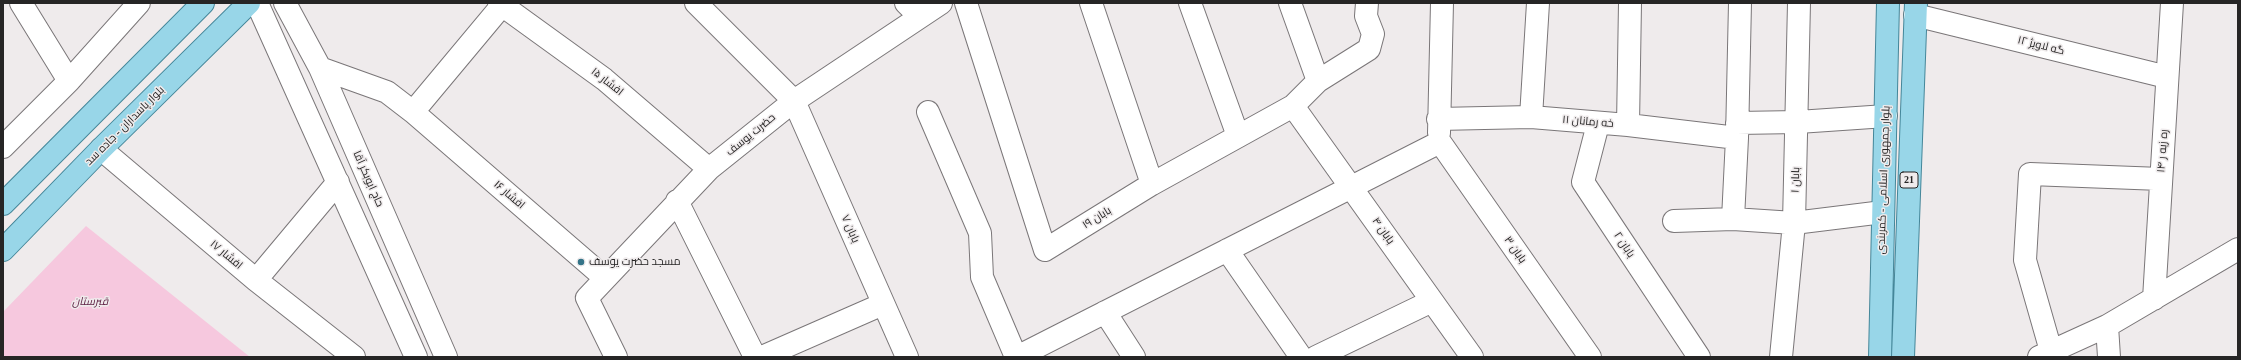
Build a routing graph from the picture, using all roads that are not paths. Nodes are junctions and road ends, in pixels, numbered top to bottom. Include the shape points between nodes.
1 (21, 3) edge
2 (203, 3) edge
3 (249, 3) edge
4 (256, 3) edge
5 (284, 3) edge
6 (696, 3) edge
7 (940, 3) edge
8 (966, 3) edge
9 (1091, 3) edge
10 (1190, 3) edge
11 (1290, 3) edge
12 (1367, 3) edge
13 (1442, 3) edge
14 (1538, 3) edge
15 (1630, 3) edge
16 (1740, 3) edge
17 (1799, 3) edge
18 (1888, 3) edge
19 (2172, 3) edge
20 (501, 4) edge
21 (128, 7) edge
22 (1915, 9) edge
23 (913, 10) edge
24 (320, 68) junction
25 (2167, 77) junction
26 (69, 81) junction
27 (1318, 81) junction
28 (794, 101) junction
29 (1293, 106) junction
30 (413, 112) junction
31 (928, 112) dead end
32 (1886, 116) junction
33 (1531, 117) junction
34 (1438, 119) junction
35 (1798, 122) junction
36 (1598, 124) junction
37 (1628, 125) junction
38 (1737, 131) junction
39 (1238, 136) junction
40 (1440, 142) junction
41 (3, 146) edge
42 (101, 149) junction
43 (709, 168) junction
44 (2161, 179) junction
45 (338, 182) junction
46 (1152, 184) junction
47 (1351, 187) junction
48 (677, 201) junction
49 (3, 204) edge
50 (1882, 212) junction
51 (1732, 219) junction
52 (1674, 221) dead end
53 (1794, 223) junction
54 (2238, 249) edge
55 (3, 250) edge
56 (1227, 250) junction
57 (605, 278) junction
58 (256, 280) junction
59 (2154, 299) junction
60 (1432, 301) junction
61 (883, 304) junction
62 (1105, 312) junction
63 (2107, 326) junction
64 (2044, 354) edge
65 (354, 357) edge
66 (416, 357) edge
67 (446, 357) edge
68 (616, 357) edge
69 (755, 357) edge
70 (762, 357) edge
71 (907, 357) edge
72 (1016, 357) edge
73 (1134, 357) edge
74 (1301, 357) edge
75 (1316, 357) edge
76 (1472, 357) edge
77 (1590, 357) edge
78 (1699, 357) edge
79 (1781, 357) edge
80 (1880, 357) edge
81 (1903, 357) edge
82 (2109, 357) edge

1 - 26 street
2 - 49 main road
3 - 42 main road, بلوار پاسداران - جاده سد
4 - 45 street
5 - 24 street, حاج ابوبکر آقا
6 - 28 street
7 - 23 street, حضرت یوسف
8 - 46 street, بابان ۱۹ via 1044,250
9 - 46 street
10 - 39 street
11 - 27 street
12 - 27 street, بابان ۱۹ via 1366,16 1373,34 1369,49
13 - 34 street
14 - 33 street
15 - 37 street
16 - 38 street
17 - 35 street, بابان ۱
18 - 32 main road, بلوار جمهوری اسلامی - کمربندی / 21
19 - 25 street, ره زبه ر ۱۴
20 - 30 street
20 - 43 street, افشار ۱۵ via 604,79
21 - 26 street
22 - 25 street, گه لاویژ ۱۲
22 - 81 main road, 21
23 - 28 street, حضرت یوسف
24 - 30 street, افشار ۱۶ via 387,92
24 - 67 street, حاج ابوبکر آقا
25 - 44 street, ره زبه ر ۱۴
26 - 41 street
27 - 29 street, بابان ۱۹
28 - 43 street, حضرت یوسف
28 - 61 street, بابان ۷
29 - 39 street, بابان ۱۹
29 - 47 street, بابان ۴
30 - 57 street, افشار ۱۶
31 - 72 street via 980,233 982,277
32 - 35 street, خه رمانان ۱۱
32 - 50 main road, بلوار جمهوری اسلامی - کمربندی / 21
33 - 34 street, خه رمانان ۱۱
33 - 36 street, خه رمانان ۱۱
34 - 40 street
35 - 38 street, خه رمانان ۱۱
35 - 53 street, بابان ۱
36 - 37 street, خه رمانان ۱۱
36 - 78 street, بابان ۲ via 1583,182
37 - 38 street, خه رمانان ۱۱
38 - 51 street
39 - 46 street, بابان ۱۹
40 - 47 street
40 - 77 street, بابان ۳
42 - 55 main road, بلوار پاسداران - جاده سد
42 - 58 street, افشار ۱۷
43 - 48 street, حضرت یوسف
44 - 59 street, ره زبه ر ۱۴
44 - 64 street via 2030,174 2026,260
45 - 58 street
45 - 66 street
47 - 56 street
47 - 60 street, بابان ۴
48 - 57 street, حضرت یوسف
48 - 69 street
50 - 53 street
50 - 80 main road, بلوار جمهوری اسلامی - کمربندی / 21
51 - 52 street
51 - 53 street
53 - 79 street, بابان ۱
54 - 59 street
56 - 62 street
56 - 74 street
57 - 68 street, حضرت یوسف via 587,298
58 - 65 street, افشار ۱۷
59 - 63 street
60 - 75 street
60 - 76 street, بابان ۴
61 - 70 street
61 - 71 street, بابان ۷
62 - 72 street
62 - 73 street
63 - 64 street
63 - 82 street

